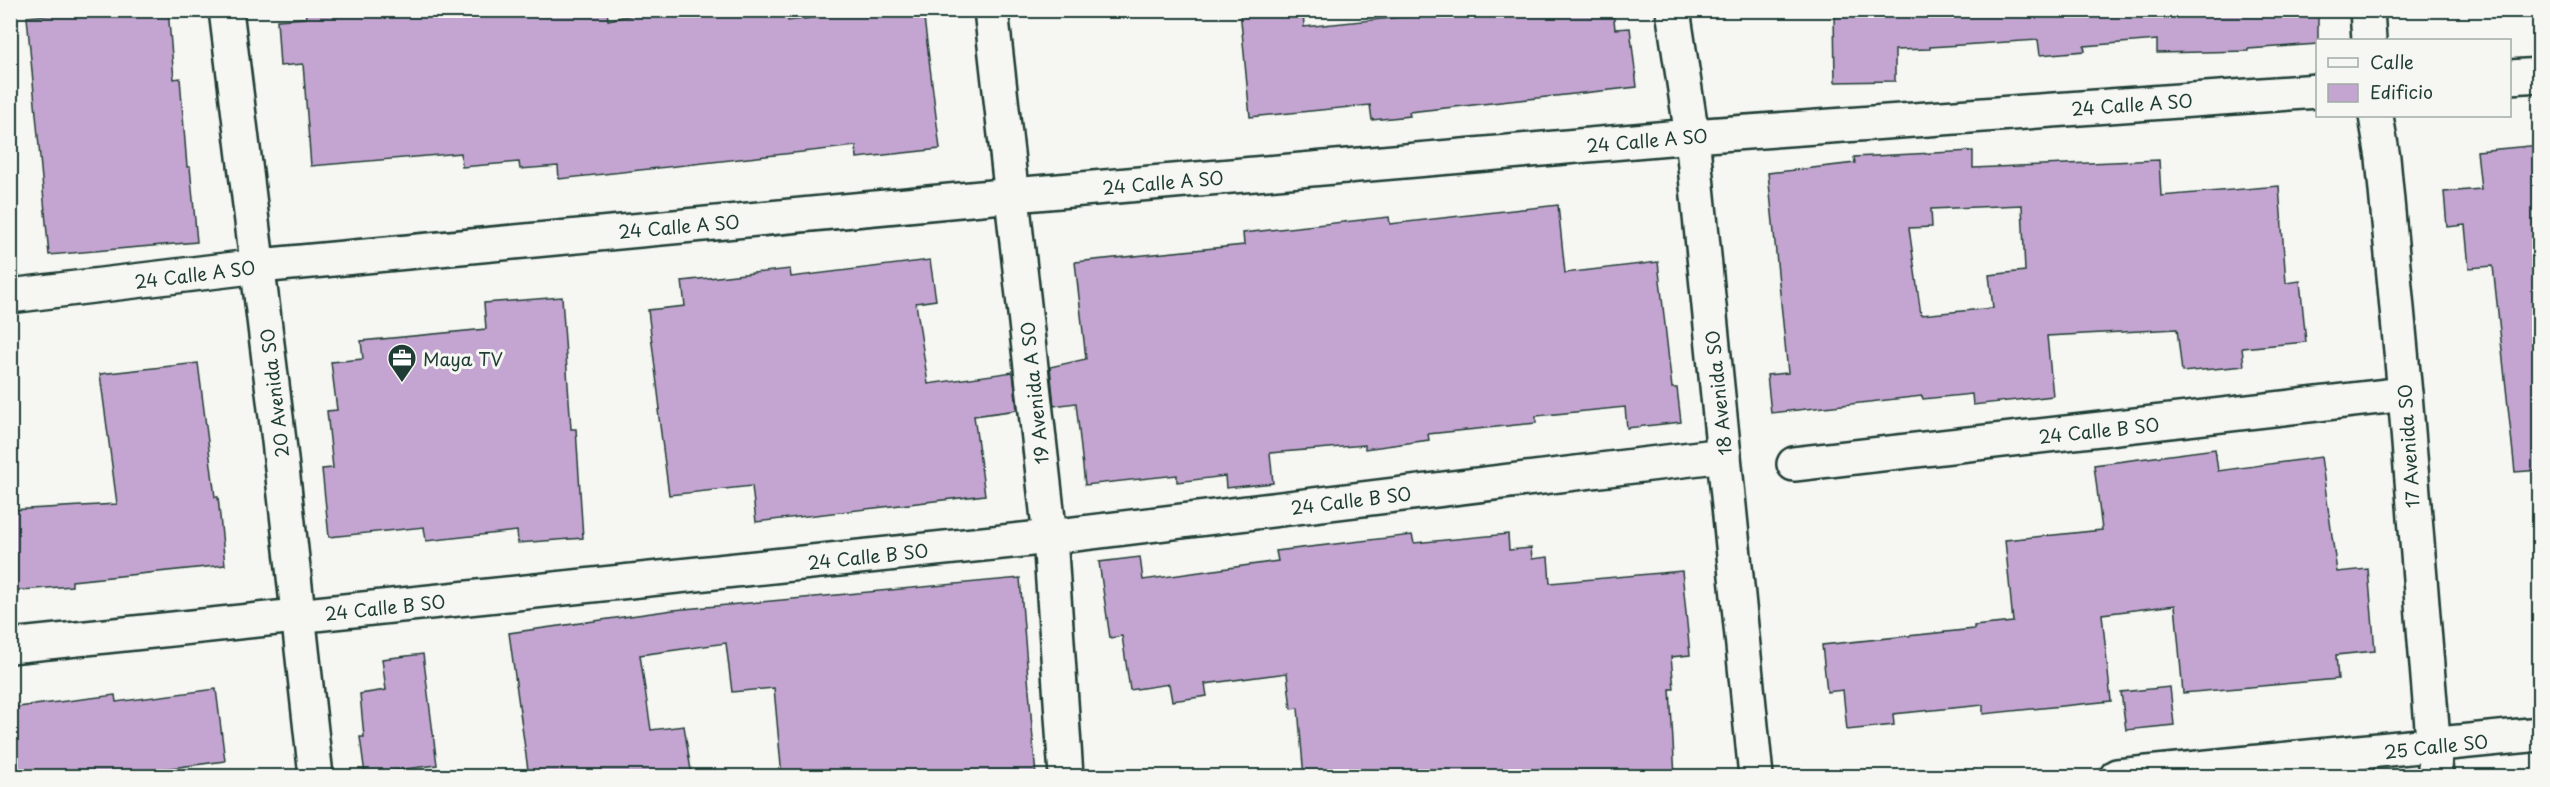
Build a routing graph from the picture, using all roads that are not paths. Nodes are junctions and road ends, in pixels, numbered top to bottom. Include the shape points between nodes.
1 (226, 10) edge
2 (991, 10) edge
3 (1673, 10) edge
4 (2367, 10) edge
5 (2369, 39) edge
6 (2540, 75) edge
7 (2511, 77) edge
8 (2316, 91) edge
9 (2376, 117) edge
10 (1692, 136) junction
11 (1013, 195) junction
12 (259, 266) junction
13 (10, 296) edge
14 (2405, 394) junction
15 (1724, 455) junction
16 (1794, 464) dead end
17 (1050, 537) junction
18 (299, 616) junction
19 (10, 646) edge
20 (2540, 734) edge
21 (2434, 761) edge
22 (316, 777) edge
23 (1066, 777) edge
24 (1756, 777) edge
25 (2117, 777) edge

1 - 12 street, 20 Avenida SO
2 - 11 street, 19 Avenida A SO
3 - 10 street, 18 Avenida SO
4 - 5 street
6 - 7 street
8 - 10 street, 24 Calle A SO
9 - 14 street, 17 Avenida SO
10 - 11 street, 24 Calle A SO
10 - 15 street, 18 Avenida SO
11 - 12 street, 24 Calle A SO
11 - 17 street, 19 Avenida A SO
12 - 13 street, 24 Calle A SO
12 - 18 street, 20 Avenida SO
14 - 16 street, 24 Calle B SO
14 - 21 street, 17 Avenida SO
15 - 17 street, 24 Calle B SO
15 - 24 street, 18 Avenida SO
17 - 18 street, 24 Calle B SO
17 - 23 street, 19 Avenida A SO
18 - 19 street, 24 Calle B SO
18 - 22 street, 20 Avenida SO
20 - 21 street, 25 Calle SO
21 - 25 street, 25 Calle SO

